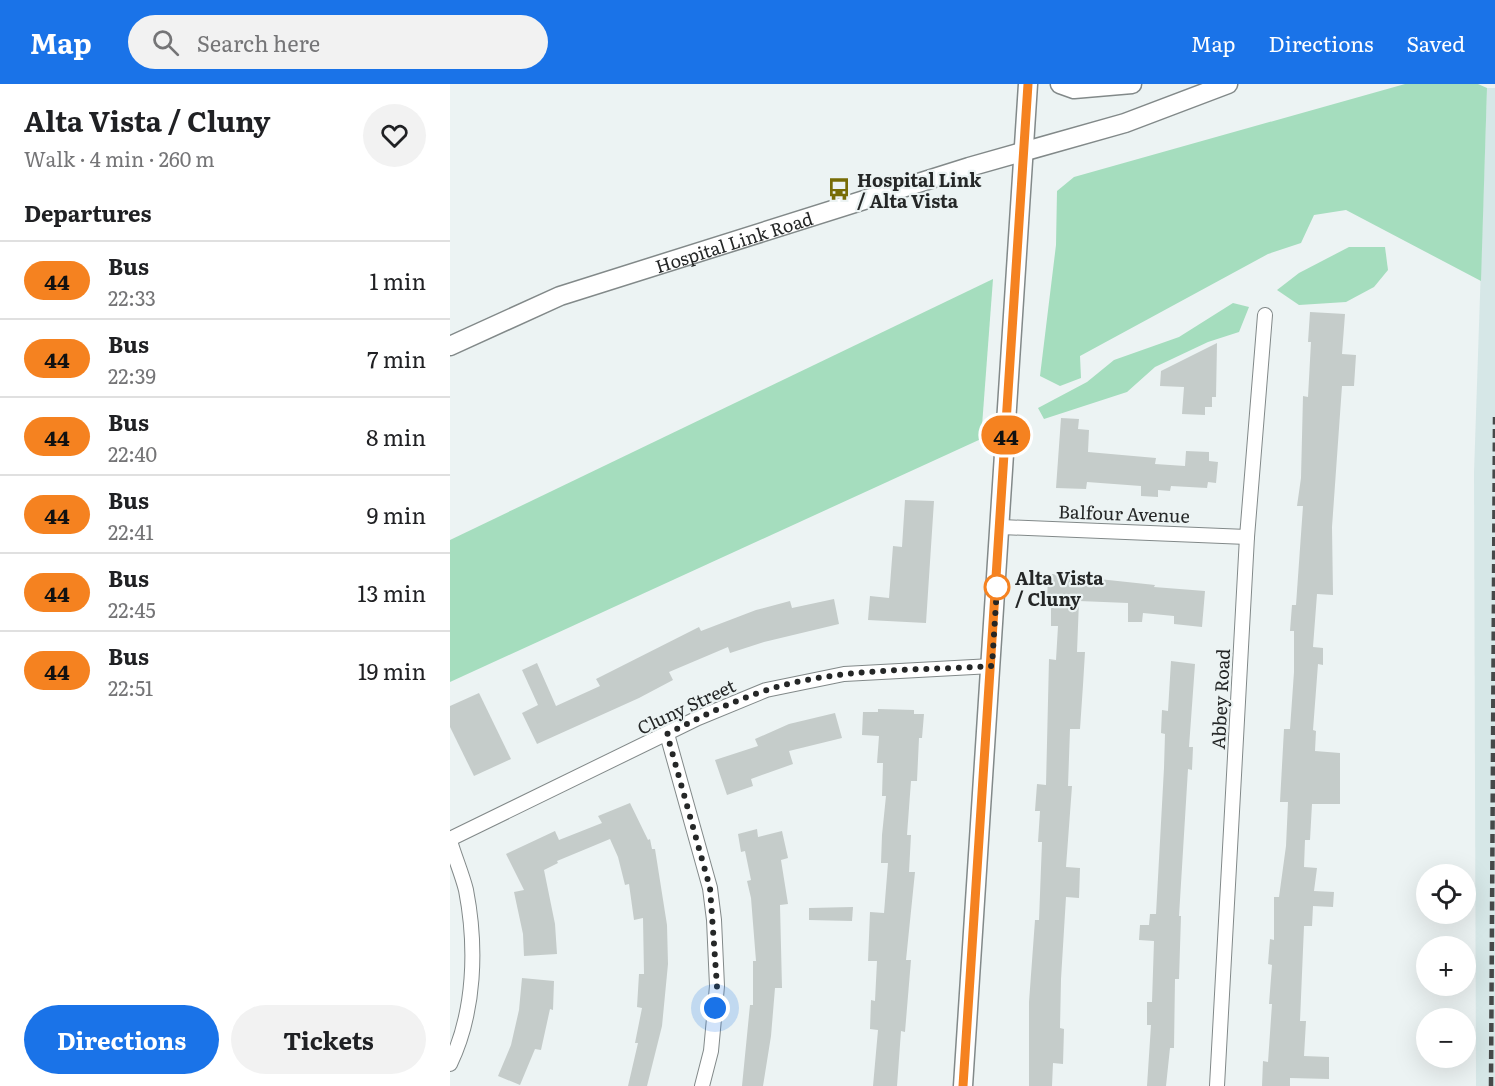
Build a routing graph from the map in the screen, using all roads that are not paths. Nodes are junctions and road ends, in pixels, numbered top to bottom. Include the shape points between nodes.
1 (1028, 84) edge
2 (1060, 84) edge
3 (1132, 84) edge
4 (1228, 84) edge
5 (1024, 153) junction
6 (1265, 315) dead end
7 (450, 346) edge
8 (1001, 526) junction
9 (1247, 537) junction
10 (992, 666) junction
11 (667, 734) junction
12 (450, 840) edge
13 (450, 1064) edge
14 (702, 1086) edge
15 (963, 1086) edge
16 (1217, 1086) edge

1 - 5 street
2 - 3 street via 1074,89
4 - 5 street, Hospital Link Road via 1125,123
5 - 7 street, Hospital Link Road via 740,237 560,296
5 - 8 street
6 - 9 street, Abbey Road
8 - 9 street, Balfour Avenue
8 - 10 street
9 - 16 street, Abbey Road
10 - 11 street, Cluny Street via 844,674 777,688 730,703
10 - 15 street
11 - 12 street, Cluny Street
11 - 14 street via 710,888 714,920 717,986 711,1051
12 - 13 street via 466,890 473,967 460,1037

